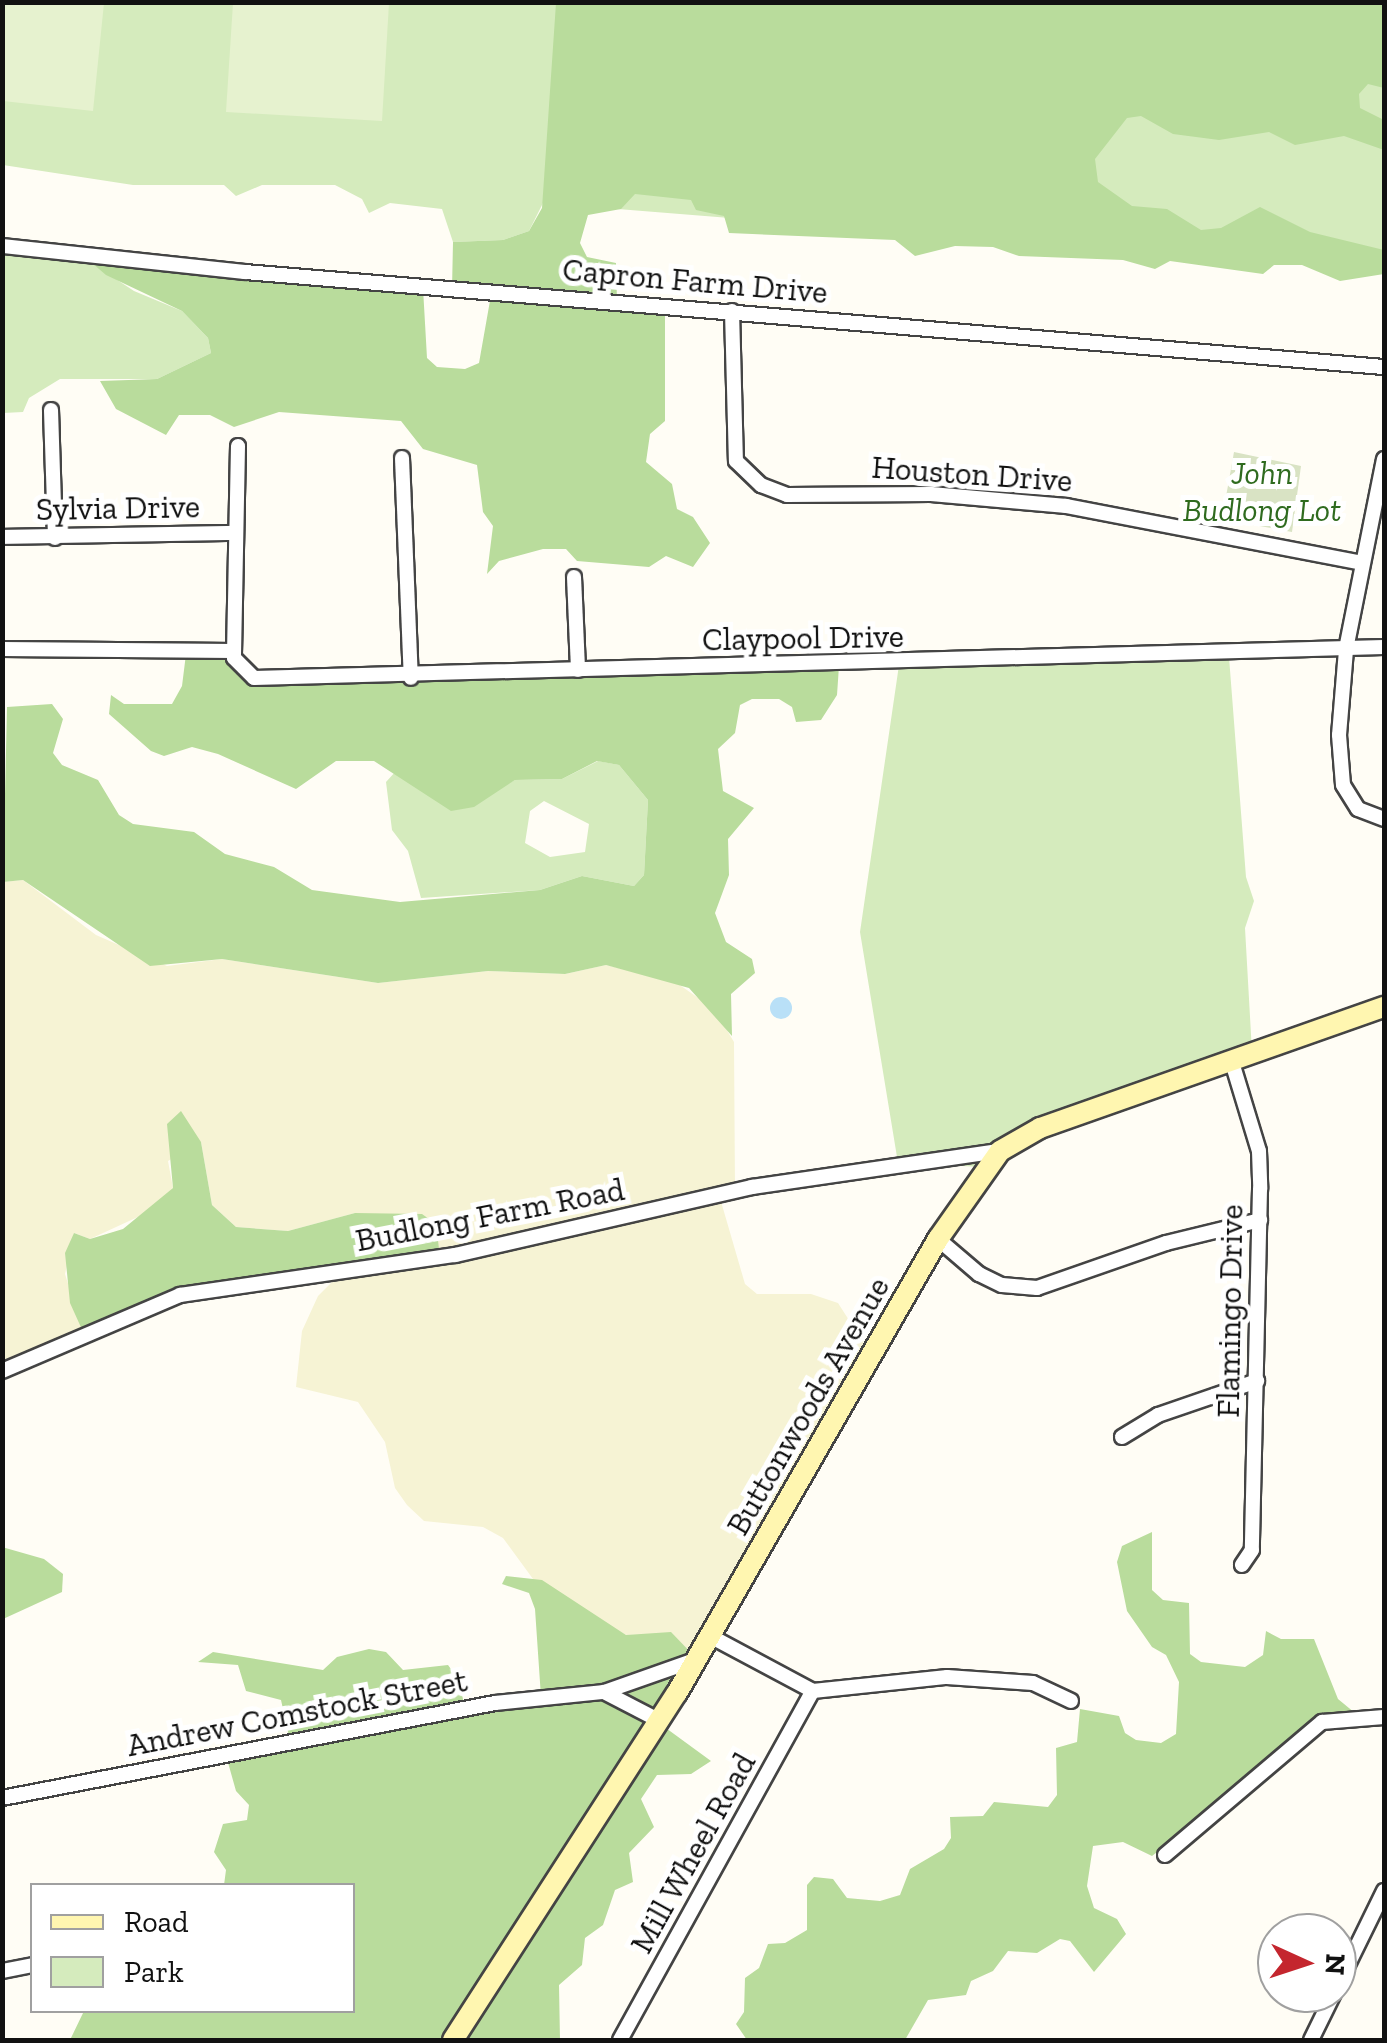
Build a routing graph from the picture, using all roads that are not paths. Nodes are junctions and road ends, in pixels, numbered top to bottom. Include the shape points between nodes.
1 (2, 246) edge
2 (732, 311) junction
3 (1384, 366) edge
4 (50, 410) dead end
5 (238, 446) dead end
6 (402, 458) dead end
7 (1384, 460) edge
8 (234, 533) junction
9 (2, 538) edge
10 (55, 538) junction
11 (1362, 562) junction
12 (574, 577) dead end
13 (1384, 647) edge
14 (2, 649) edge
15 (1346, 650) junction
16 (234, 655) junction
17 (578, 670) junction
18 (411, 678) junction
19 (1384, 819) edge
20 (1384, 1007) edge
21 (1232, 1060) junction
22 (1000, 1151) junction
23 (1260, 1220) junction
24 (938, 1238) junction
25 (2, 1371) edge
26 (1257, 1381) junction
27 (1122, 1437) dead end
28 (1242, 1566) dead end
29 (710, 1636) junction
30 (695, 1660) junction
31 (604, 1692) junction
32 (813, 1692) junction
33 (1072, 1701) dead end
34 (1384, 1717) edge
35 (658, 1720) junction
36 (2, 1798) edge
37 (1165, 1855) dead end
38 (1384, 1892) edge
39 (1357, 1946) edge
40 (30, 1965) edge
41 (2, 1971) edge
42 (1324, 2013) edge
43 (453, 2040) edge
44 (620, 2040) edge
45 (1311, 2040) edge

1 - 2 street, Capron Farm Drive
2 - 3 street, Capron Farm Drive
2 - 11 street, Houston Drive via 736,461 761,485 787,494 931,494 1051,504
4 - 10 street
5 - 8 street
6 - 18 street
7 - 11 street
8 - 10 street, Sylvia Drive
8 - 16 street
9 - 10 street, Sylvia Drive
11 - 15 street
12 - 17 street
13 - 15 street, Claypool Drive
14 - 16 street, Claypool Drive
15 - 17 street, Claypool Drive
15 - 19 street via 1339,717 1343,785 1358,809
16 - 18 street, Claypool Drive via 254,678
17 - 18 street, Claypool Drive
20 - 21 street, Buttonwoods Avenue
21 - 22 street, Buttonwoods Avenue via 1040,1128
21 - 23 street, Flamingo Drive via 1259,1151
22 - 24 street, Buttonwoods Avenue
22 - 25 street, Budlong Farm Road via 752,1187 456,1254 180,1295
23 - 24 street via 1166,1243 1037,1288 979,1274
23 - 26 street, Flamingo Drive
24 - 29 street, Buttonwoods Avenue
26 - 27 street via 1158,1415
26 - 28 street, Flamingo Drive via 1252,1550
29 - 30 street, Buttonwoods Avenue
29 - 32 street
30 - 31 street, Andrew Comstock Street
30 - 35 street, Buttonwoods Avenue
31 - 35 street
31 - 36 street, Andrew Comstock Street via 496,1703
32 - 33 street via 947,1678 1033,1684
32 - 44 street, Mill Wheel Road
34 - 37 street via 1322,1722
35 - 43 street, Buttonwoods Avenue
38 - 39 street
40 - 41 street
42 - 45 street

